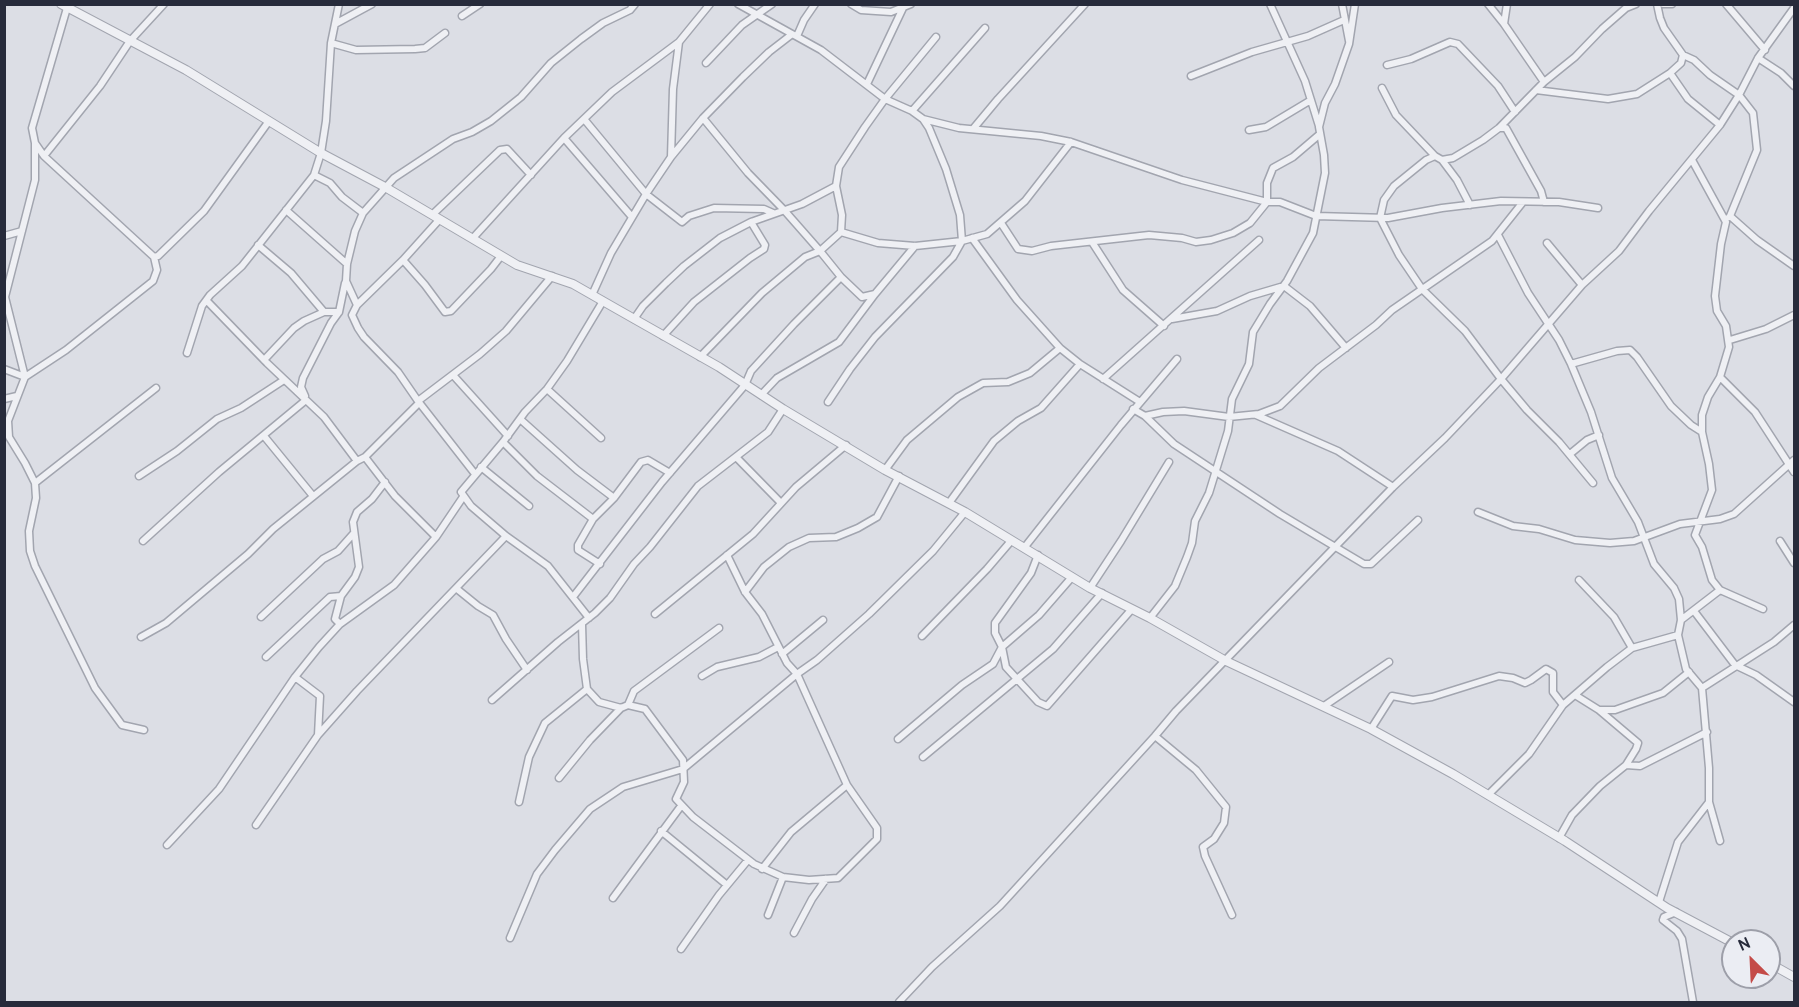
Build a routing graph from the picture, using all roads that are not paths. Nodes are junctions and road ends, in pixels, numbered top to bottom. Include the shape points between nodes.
1 (164, 4) edge
2 (339, 4) edge
3 (372, 4) edge
4 (480, 4) edge
5 (635, 4) edge
6 (710, 4) edge
7 (738, 4) edge
8 (772, 4) edge
9 (815, 4) edge
10 (851, 4) edge
11 (911, 4) edge
12 (1085, 4) edge
13 (1270, 4) edge
14 (1342, 4) edge
15 (1355, 4) edge
16 (1488, 4) edge
17 (1507, 4) edge
18 (1636, 4) edge
19 (1657, 4) edge
20 (1663, 4) edge
21 (1672, 4) edge
22 (1726, 4) edge
23 (64, 6) edge
24 (903, 8) junction
25 (1794, 8) edge
26 (757, 15) junction
27 (462, 16) dead end
28 (1344, 20) junction
29 (335, 24) junction
30 (1504, 24) junction
31 (985, 28) dead end
32 (445, 33) dead end
33 (794, 36) junction
34 (936, 37) dead end
35 (130, 41) junction
36 (679, 42) junction
37 (1288, 42) junction
38 (331, 43) junction
39 (1349, 44) junction
40 (1765, 50) junction
41 (1683, 55) junction
42 (1758, 58) junction
43 (706, 63) dead end
44 (1387, 65) dead end
45 (1670, 73) junction
46 (1191, 76) dead end
47 (1544, 82) junction
48 (867, 84) junction
49 (1794, 86) edge
50 (1382, 88) dead end
51 (1536, 90) junction
52 (1739, 95) junction
53 (885, 99) junction
54 (1311, 100) junction
55 (912, 111) junction
56 (1515, 111) junction
57 (703, 118) junction
58 (584, 119) junction
59 (923, 119) junction
60 (269, 121) junction
61 (1719, 125) junction
62 (1499, 128) junction
63 (973, 129) junction
64 (1249, 130) dead end
65 (1319, 130) junction
66 (564, 138) junction
67 (1071, 142) junction
68 (35, 143) junction
69 (321, 153) junction
70 (44, 156) junction
71 (1435, 156) junction
72 (671, 157) junction
73 (1442, 160) junction
74 (1692, 160) junction
75 (314, 175) junction
76 (531, 175) junction
77 (836, 186) junction
78 (386, 187) junction
79 (646, 194) junction
80 (1523, 201) junction
81 (1267, 202) junction
82 (1544, 202) junction
83 (1470, 205) junction
84 (1598, 208) dead end
85 (286, 210) junction
86 (784, 210) junction
87 (363, 213) junction
88 (773, 213) junction
89 (432, 215) junction
90 (1316, 216) junction
91 (632, 217) junction
92 (1380, 218) junction
93 (1728, 219) junction
94 (440, 220) junction
95 (751, 222) junction
96 (1001, 223) junction
97 (22, 231) junction
98 (841, 232) junction
99 (4, 236) edge
100 (1498, 236) junction
101 (473, 238) junction
102 (972, 238) junction
103 (962, 240) junction
104 (1259, 240) dead end
105 (1092, 243) junction
106 (1547, 243) dead end
107 (258, 245) junction
108 (915, 246) junction
109 (820, 251) junction
110 (501, 256) junction
111 (154, 257) junction
112 (403, 260) junction
113 (347, 264) junction
114 (1794, 266) edge
115 (4, 269) edge
116 (13, 270) junction
117 (552, 276) junction
118 (841, 277) junction
119 (346, 281) junction
120 (1582, 285) junction
121 (1284, 286) junction
122 (1422, 289) junction
123 (875, 294) junction
124 (592, 295) junction
125 (207, 301) junction
126 (603, 302) junction
127 (357, 305) junction
128 (324, 312) junction
129 (339, 312) junction
130 (1794, 315) edge
131 (634, 319) junction
132 (1171, 319) junction
133 (1547, 325) junction
134 (1164, 326) junction
135 (663, 336) junction
136 (1730, 340) junction
137 (1060, 348) junction
138 (1346, 348) junction
139 (187, 353) dead end
140 (700, 357) junction
141 (1177, 358) dead end
142 (264, 360) junction
143 (1080, 364) junction
144 (1571, 364) junction
145 (4, 369) edge
146 (453, 375) junction
147 (25, 377) junction
148 (1720, 377) junction
149 (1103, 379) junction
150 (1501, 379) junction
151 (284, 380) junction
152 (745, 385) junction
153 (156, 388) dead end
154 (547, 389) junction
155 (761, 395) junction
156 (17, 396) junction
157 (4, 399) edge
158 (306, 400) junction
159 (418, 402) junction
160 (828, 402) dead end
161 (1140, 402) junction
162 (783, 409) junction
163 (1133, 409) junction
164 (1252, 414) junction
165 (1145, 416) junction
166 (1229, 417) junction
167 (520, 420) junction
168 (1702, 432) junction
169 (1599, 435) junction
170 (264, 436) junction
171 (508, 436) junction
172 (601, 438) dead end
173 (503, 442) junction
174 (846, 445) junction
175 (1570, 454) junction
176 (365, 457) junction
177 (736, 457) junction
178 (357, 461) junction
179 (1792, 461) edge
180 (1169, 462) dead end
181 (481, 467) junction
182 (885, 470) junction
183 (1215, 472) junction
184 (1794, 472) edge
185 (670, 473) junction
186 (475, 474) junction
187 (139, 476) dead end
188 (898, 476) junction
189 (385, 482) junction
190 (35, 483) junction
191 (1593, 483) dead end
192 (1393, 486) junction
193 (313, 496) junction
194 (463, 497) junction
195 (614, 498) junction
196 (781, 503) junction
197 (949, 503) junction
198 (529, 506) dead end
199 (965, 512) junction
200 (1478, 512) dead end
201 (593, 519) junction
202 (1418, 520) dead end
203 (1700, 522) junction
204 (354, 533) junction
205 (506, 536) junction
206 (436, 537) junction
207 (1644, 539) junction
208 (143, 541) dead end
209 (1011, 541) junction
210 (1780, 541) dead end
211 (1336, 547) junction
212 (1024, 548) junction
213 (727, 555) junction
214 (1038, 555) junction
215 (1794, 563) edge
216 (600, 564) junction
217 (1072, 577) junction
218 (1579, 580) dead end
219 (457, 588) junction
220 (1090, 588) junction
221 (1720, 590) junction
222 (745, 592) junction
223 (1102, 594) junction
224 (341, 596) junction
225 (573, 597) junction
226 (1763, 609) dead end
227 (1131, 610) junction
228 (1694, 611) junction
229 (654, 614) dead end
230 (261, 617) dead end
231 (589, 618) junction
232 (1150, 618) junction
233 (824, 620) dead end
234 (1681, 620) junction
235 (340, 624) junction
236 (582, 624) junction
237 (719, 627) dead end
238 (1793, 627) edge
239 (1678, 635) junction
240 (922, 636) dead end
241 (141, 637) dead end
242 (1002, 647) junction
243 (1632, 648) junction
244 (780, 651) junction
245 (266, 657) dead end
246 (1226, 661) junction
247 (1389, 662) dead end
248 (1735, 665) junction
249 (527, 670) junction
250 (1689, 672) junction
251 (797, 674) junction
252 (295, 676) junction
253 (702, 676) dead end
254 (1016, 679) junction
255 (1702, 688) junction
256 (587, 689) junction
257 (1575, 695) junction
258 (492, 700) dead end
259 (1794, 702) edge
260 (628, 705) junction
261 (1563, 705) junction
262 (1324, 706) junction
263 (621, 708) junction
264 (1599, 710) junction
265 (1371, 729) junction
266 (144, 730) dead end
267 (1707, 732) junction
268 (318, 735) junction
269 (1155, 736) junction
270 (898, 739) dead end
271 (923, 757) dead end
272 (1626, 765) junction
273 (683, 769) junction
274 (559, 778) dead end
275 (848, 784) junction
276 (1488, 795) junction
277 (519, 802) dead end
278 (1709, 802) junction
279 (681, 806) junction
280 (256, 825) dead end
281 (661, 831) junction
282 (1559, 838) junction
283 (1720, 841) dead end
284 (166, 845) dead end
285 (748, 860) junction
286 (762, 869) junction
287 (783, 877) junction
288 (826, 879) junction
289 (727, 885) junction
290 (613, 898) dead end
291 (1659, 902) junction
292 (1676, 911) junction
293 (768, 915) dead end
294 (1232, 915) dead end
295 (794, 933) dead end
296 (1721, 936) edge
297 (510, 938) dead end
298 (681, 949) dead end
299 (899, 1002) edge
300 (1693, 1002) edge

1 - 35 street
2 - 29 street
3 - 29 street
4 - 27 street
5 - 78 street via 551,63 521,98 491,121 453,139
6 - 36 street
7 - 26 street
8 - 26 street
9 - 33 street
10 - 24 street via 861,10 891,12
11 - 24 street
12 - 63 street
13 - 37 street
14 - 28 street
15 - 39 street
16 - 30 street
17 - 30 street
18 - 47 street via 1619,14
19 - 41 street via 1664,28
20 - 21 street
22 - 40 street
23 - 35 street
23 - 68 street via 32,128
24 - 48 street
25 - 40 street
26 - 33 street
26 - 43 street
28 - 37 street
28 - 39 street
29 - 38 street
30 - 47 street
31 - 55 street
32 - 38 street via 425,48 415,49 356,50
33 - 48 street
33 - 57 street via 769,52
34 - 53 street
35 - 60 street
35 - 70 street
36 - 58 street via 612,92
36 - 72 street
37 - 46 street
37 - 54 street
38 - 69 street
39 - 65 street via 1325,103
40 - 42 street
41 - 45 street via 1681,63
41 - 52 street
42 - 49 street
42 - 52 street
44 - 56 street via 1450,42 1458,44 1498,86
45 - 51 street via 1637,94 1608,99
45 - 61 street via 1688,99
47 - 51 street
48 - 53 street
50 - 71 street via 1396,115
51 - 56 street
52 - 61 street
52 - 93 street via 1753,113 1757,150
53 - 55 street
53 - 77 street via 839,167
54 - 64 street via 1266,127
54 - 65 street
55 - 59 street
56 - 62 street
57 - 72 street
57 - 86 street
58 - 66 street
58 - 79 street
59 - 63 street
59 - 103 street via 946,169 960,215
60 - 69 street
60 - 111 street via 204,211
61 - 74 street
62 - 73 street via 1460,154
62 - 82 street via 1506,128
63 - 67 street
65 - 81 street via 1293,157 1273,168 1267,183
65 - 90 street via 1325,173
66 - 76 street
66 - 91 street
67 - 81 street via 1174,178
67 - 96 street via 1025,201
68 - 70 street
68 - 97 street via 35,180
69 - 75 street
69 - 78 street
70 - 111 street
71 - 73 street
71 - 92 street via 1394,186 1384,200
72 - 79 street
73 - 83 street
74 - 93 street
74 - 120 street via 1619,251
75 - 85 street
75 - 87 street via 330,183
76 - 89 street via 507,149 500,150
76 - 101 street
77 - 86 street
77 - 98 street
78 - 87 street
78 - 89 street
79 - 88 street via 682,222 714,208 764,209
79 - 91 street
80 - 82 street
80 - 83 street
80 - 100 street
81 - 90 street via 1281,202
81 - 105 street via 1250,223 1211,240 1196,242 1149,235
82 - 84 street
83 - 92 street
85 - 107 street
85 - 113 street
86 - 88 street
86 - 109 street
87 - 113 street
88 - 95 street
89 - 94 street
90 - 92 street
90 - 121 street via 1313,233
91 - 124 street
92 - 122 street
93 - 114 street
93 - 136 street via 1715,296
94 - 101 street
94 - 112 street
95 - 131 street via 720,238 684,266
95 - 135 street via 765,244 764,249 694,302
96 - 102 street via 987,234
96 - 105 street via 1018,249 1032,252 1051,246
97 - 99 street
97 - 116 street
98 - 108 street via 878,243
98 - 109 street
100 - 122 street
100 - 133 street
101 - 110 street
102 - 103 street
102 - 137 street via 1017,300
103 - 108 street
103 - 160 street via 953,257 875,337
104 - 132 street
105 - 134 street via 1123,290
106 - 120 street
107 - 125 street
107 - 128 street via 291,273
108 - 123 street
109 - 118 street
109 - 140 street via 805,257 762,292
110 - 112 street via 455,307 445,312
110 - 117 street
111 - 147 street via 157,270 153,281
112 - 127 street
113 - 119 street
115 - 116 street
116 - 147 street via 6,307
117 - 124 street
117 - 146 street via 506,331
118 - 123 street via 862,297
118 - 152 street via 751,371
119 - 127 street
119 - 129 street
120 - 133 street
121 - 132 street via 1217,311
121 - 138 street via 1310,306
121 - 166 street via 1253,332 1249,364 1232,399
122 - 138 street
122 - 150 street via 1465,331
123 - 155 street via 839,342 777,378
124 - 126 street
125 - 139 street
125 - 142 street
126 - 131 street
126 - 154 street
127 - 159 street via 352,315 358,328 398,372
128 - 129 street
128 - 142 street via 294,328
129 - 158 street via 303,378 301,387
130 - 136 street
131 - 135 street
132 - 134 street
133 - 144 street
133 - 150 street
134 - 149 street
135 - 140 street
136 - 148 street
137 - 143 street
137 - 182 street via 1030,373 1008,382 983,383 958,397 907,441
138 - 164 street via 1280,406
140 - 152 street
141 - 161 street
142 - 151 street
143 - 149 street
143 - 197 street via 1041,408 994,441
144 - 168 street via 1630,351 1671,406
144 - 169 street
145 - 147 street
146 - 159 street
146 - 171 street
147 - 156 street
148 - 168 street via 1702,415
148 - 179 street via 1755,412
149 - 161 street
150 - 175 street
150 - 192 street
151 - 158 street
151 - 187 street via 242,408 217,419
152 - 155 street
152 - 185 street
153 - 190 street
154 - 167 street
154 - 172 street
155 - 162 street
156 - 157 street
156 - 190 street via 8,421 9,437
158 - 170 street
158 - 178 street
159 - 176 street
159 - 186 street
161 - 163 street
162 - 174 street
162 - 177 street via 768,432
163 - 165 street
163 - 212 street
164 - 166 street
164 - 192 street via 1338,451
165 - 166 street via 1184,411
165 - 183 street via 1174,444
166 - 183 street
167 - 171 street
167 - 195 street
168 - 203 street via 1712,490
169 - 175 street
169 - 207 street via 1612,478
170 - 193 street
170 - 208 street
171 - 173 street
173 - 181 street
173 - 201 street via 537,476
174 - 182 street
174 - 196 street
175 - 191 street
176 - 178 street
176 - 189 street
177 - 196 street
177 - 231 street via 698,486 610,598
178 - 193 street
179 - 184 street
179 - 203 street via 1734,514
180 - 220 street
181 - 186 street
181 - 198 street
182 - 188 street
183 - 211 street
183 - 232 street via 1175,586
185 - 195 street via 648,460 641,462
185 - 216 street
186 - 194 street via 461,492
188 - 197 street
188 - 222 street via 877,517 836,537 809,538 789,547 764,567
189 - 204 street via 357,512
189 - 206 street
190 - 266 street via 29,531 35,566 95,688 122,724
192 - 211 street
193 - 241 street via 166,623
194 - 205 street
194 - 206 street
195 - 201 street
196 - 213 street
197 - 199 street
199 - 209 street
199 - 251 street via 933,551 869,614
200 - 207 street via 1513,526 1575,540 1610,543
201 - 216 street via 578,550
202 - 211 street via 1371,564 1364,564
203 - 207 street via 1680,524
203 - 221 street via 1695,535
204 - 224 street via 359,567
204 - 230 street
205 - 219 street
205 - 225 street via 548,566
206 - 235 street via 394,585
207 - 234 street via 1654,564 1674,588
209 - 212 street
209 - 240 street
210 - 215 street
211 - 246 street
212 - 214 street
213 - 222 street
213 - 229 street
214 - 217 street
214 - 242 street via 1031,573 995,623
216 - 225 street
217 - 220 street
217 - 242 street via 1039,615
218 - 243 street via 1614,617
219 - 249 street via 493,615
219 - 268 street
220 - 223 street
221 - 226 street
221 - 228 street
222 - 244 street via 762,614
223 - 227 street
223 - 254 street via 1053,649
224 - 235 street via 335,618
224 - 245 street via 330,597
225 - 231 street
227 - 232 street
227 - 254 street via 1047,706
228 - 234 street
228 - 248 street
231 - 236 street
232 - 246 street
233 - 244 street
234 - 239 street
235 - 252 street
236 - 249 street
236 - 256 street
237 - 260 street via 634,692
238 - 248 street
239 - 243 street
239 - 250 street
242 - 254 street via 1006,668
242 - 270 street via 993,664
243 - 257 street
244 - 251 street
244 - 253 street via 717,667
246 - 262 street
246 - 269 street
247 - 262 street
248 - 255 street
248 - 259 street
249 - 258 street
250 - 255 street
250 - 264 street via 1663,693 1615,710
251 - 273 street
251 - 275 street
252 - 268 street via 320,696
252 - 284 street via 219,789
254 - 271 street
255 - 267 street
256 - 263 street via 599,702
256 - 277 street via 545,723 529,757
257 - 261 street
257 - 264 street
260 - 263 street
260 - 273 street via 645,709 683,760
261 - 265 street via 1553,692 1553,673 1546,669 1525,683 1499,676 1432,697 1413,700 1392,696
261 - 276 street via 1528,754
262 - 265 street
263 - 274 street
264 - 272 street via 1638,743
265 - 276 street
267 - 272 street via 1640,765
267 - 278 street
268 - 280 street
269 - 294 street via 1196,770 1226,807 1224,823 1214,839 1203,847
269 - 299 street via 1000,906
272 - 282 street via 1572,815
273 - 279 street via 684,782 676,799
273 - 297 street via 624,787 590,809 537,874
275 - 286 street via 791,832
275 - 288 street via 877,828 877,839 838,878
276 - 282 street
278 - 283 street
278 - 291 street via 1678,842
279 - 281 street
279 - 285 street
281 - 289 street
281 - 290 street
282 - 291 street
285 - 286 street
285 - 289 street
286 - 287 street
287 - 288 street
287 - 293 street
288 - 295 street
289 - 298 street
291 - 292 street
292 - 296 street
292 - 300 street via 1663,920 1682,939

